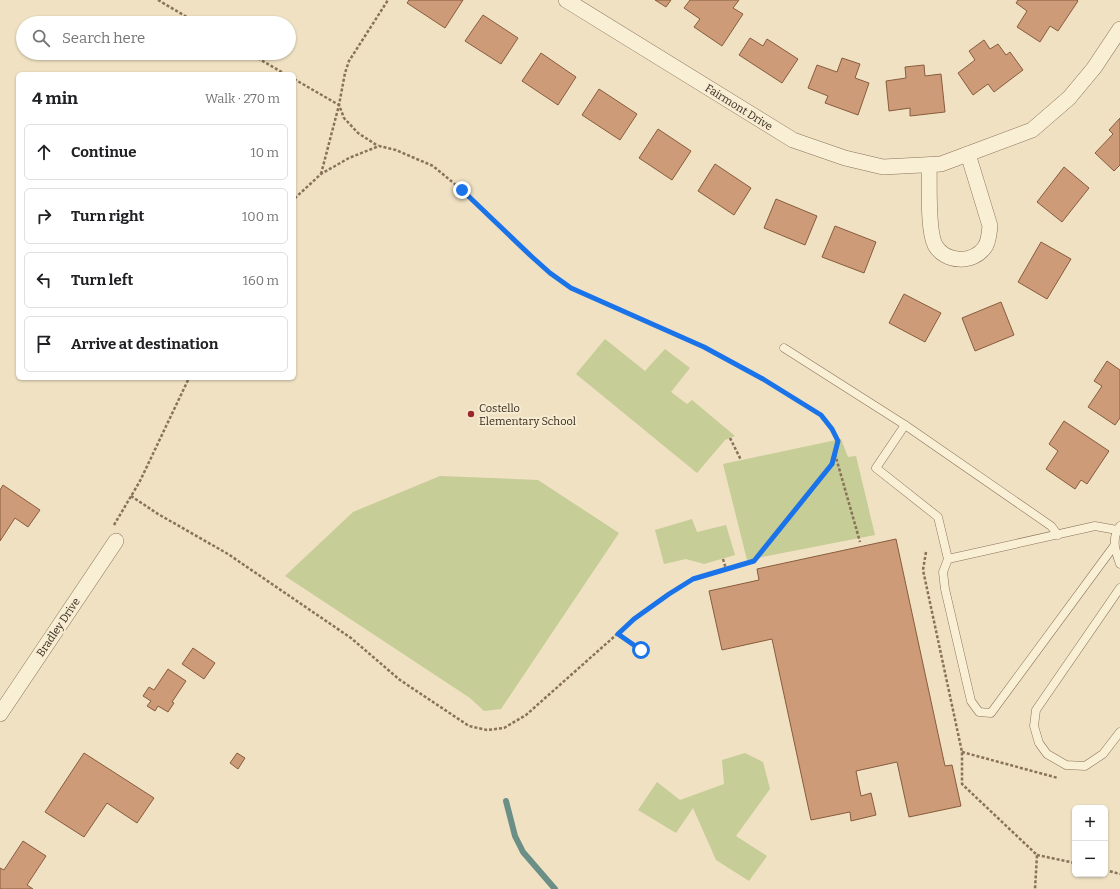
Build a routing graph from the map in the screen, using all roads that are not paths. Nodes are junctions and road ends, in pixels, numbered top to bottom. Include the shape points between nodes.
1 (566, 0) edge
2 (1120, 29) edge
3 (968, 154) junction
4 (929, 165) junction
5 (784, 348) dead end
6 (905, 425) junction
7 (1119, 528) edge
8 (1058, 535) junction
9 (116, 541) road end
10 (1114, 546) junction
11 (948, 559) junction
12 (1120, 564) edge
13 (1120, 588) edge
14 (0, 714) edge
15 (1120, 732) edge

1 - 4 street, Fairmont Drive via 793,140 845,158 883,167
2 - 3 street, Fairmont Drive via 1094,68 1069,98 1032,130
3 - 4 street, Fairmont Drive via 941,164
3 - 4 street via 990,226 989,238 984,248 972,258 956,260 944,254 935,245 931,230
5 - 6 lane
6 - 8 lane via 1051,526
6 - 11 lane via 876,468 938,517
7 - 8 lane via 1095,526
7 - 10 lane
8 - 11 lane
9 - 14 street, Bradley Drive
10 - 11 lane via 991,713 979,712 971,701 945,589 944,572
10 - 12 lane
13 - 15 lane via 1036,710 1034,726 1039,743 1047,754 1066,765 1085,766 1103,754

